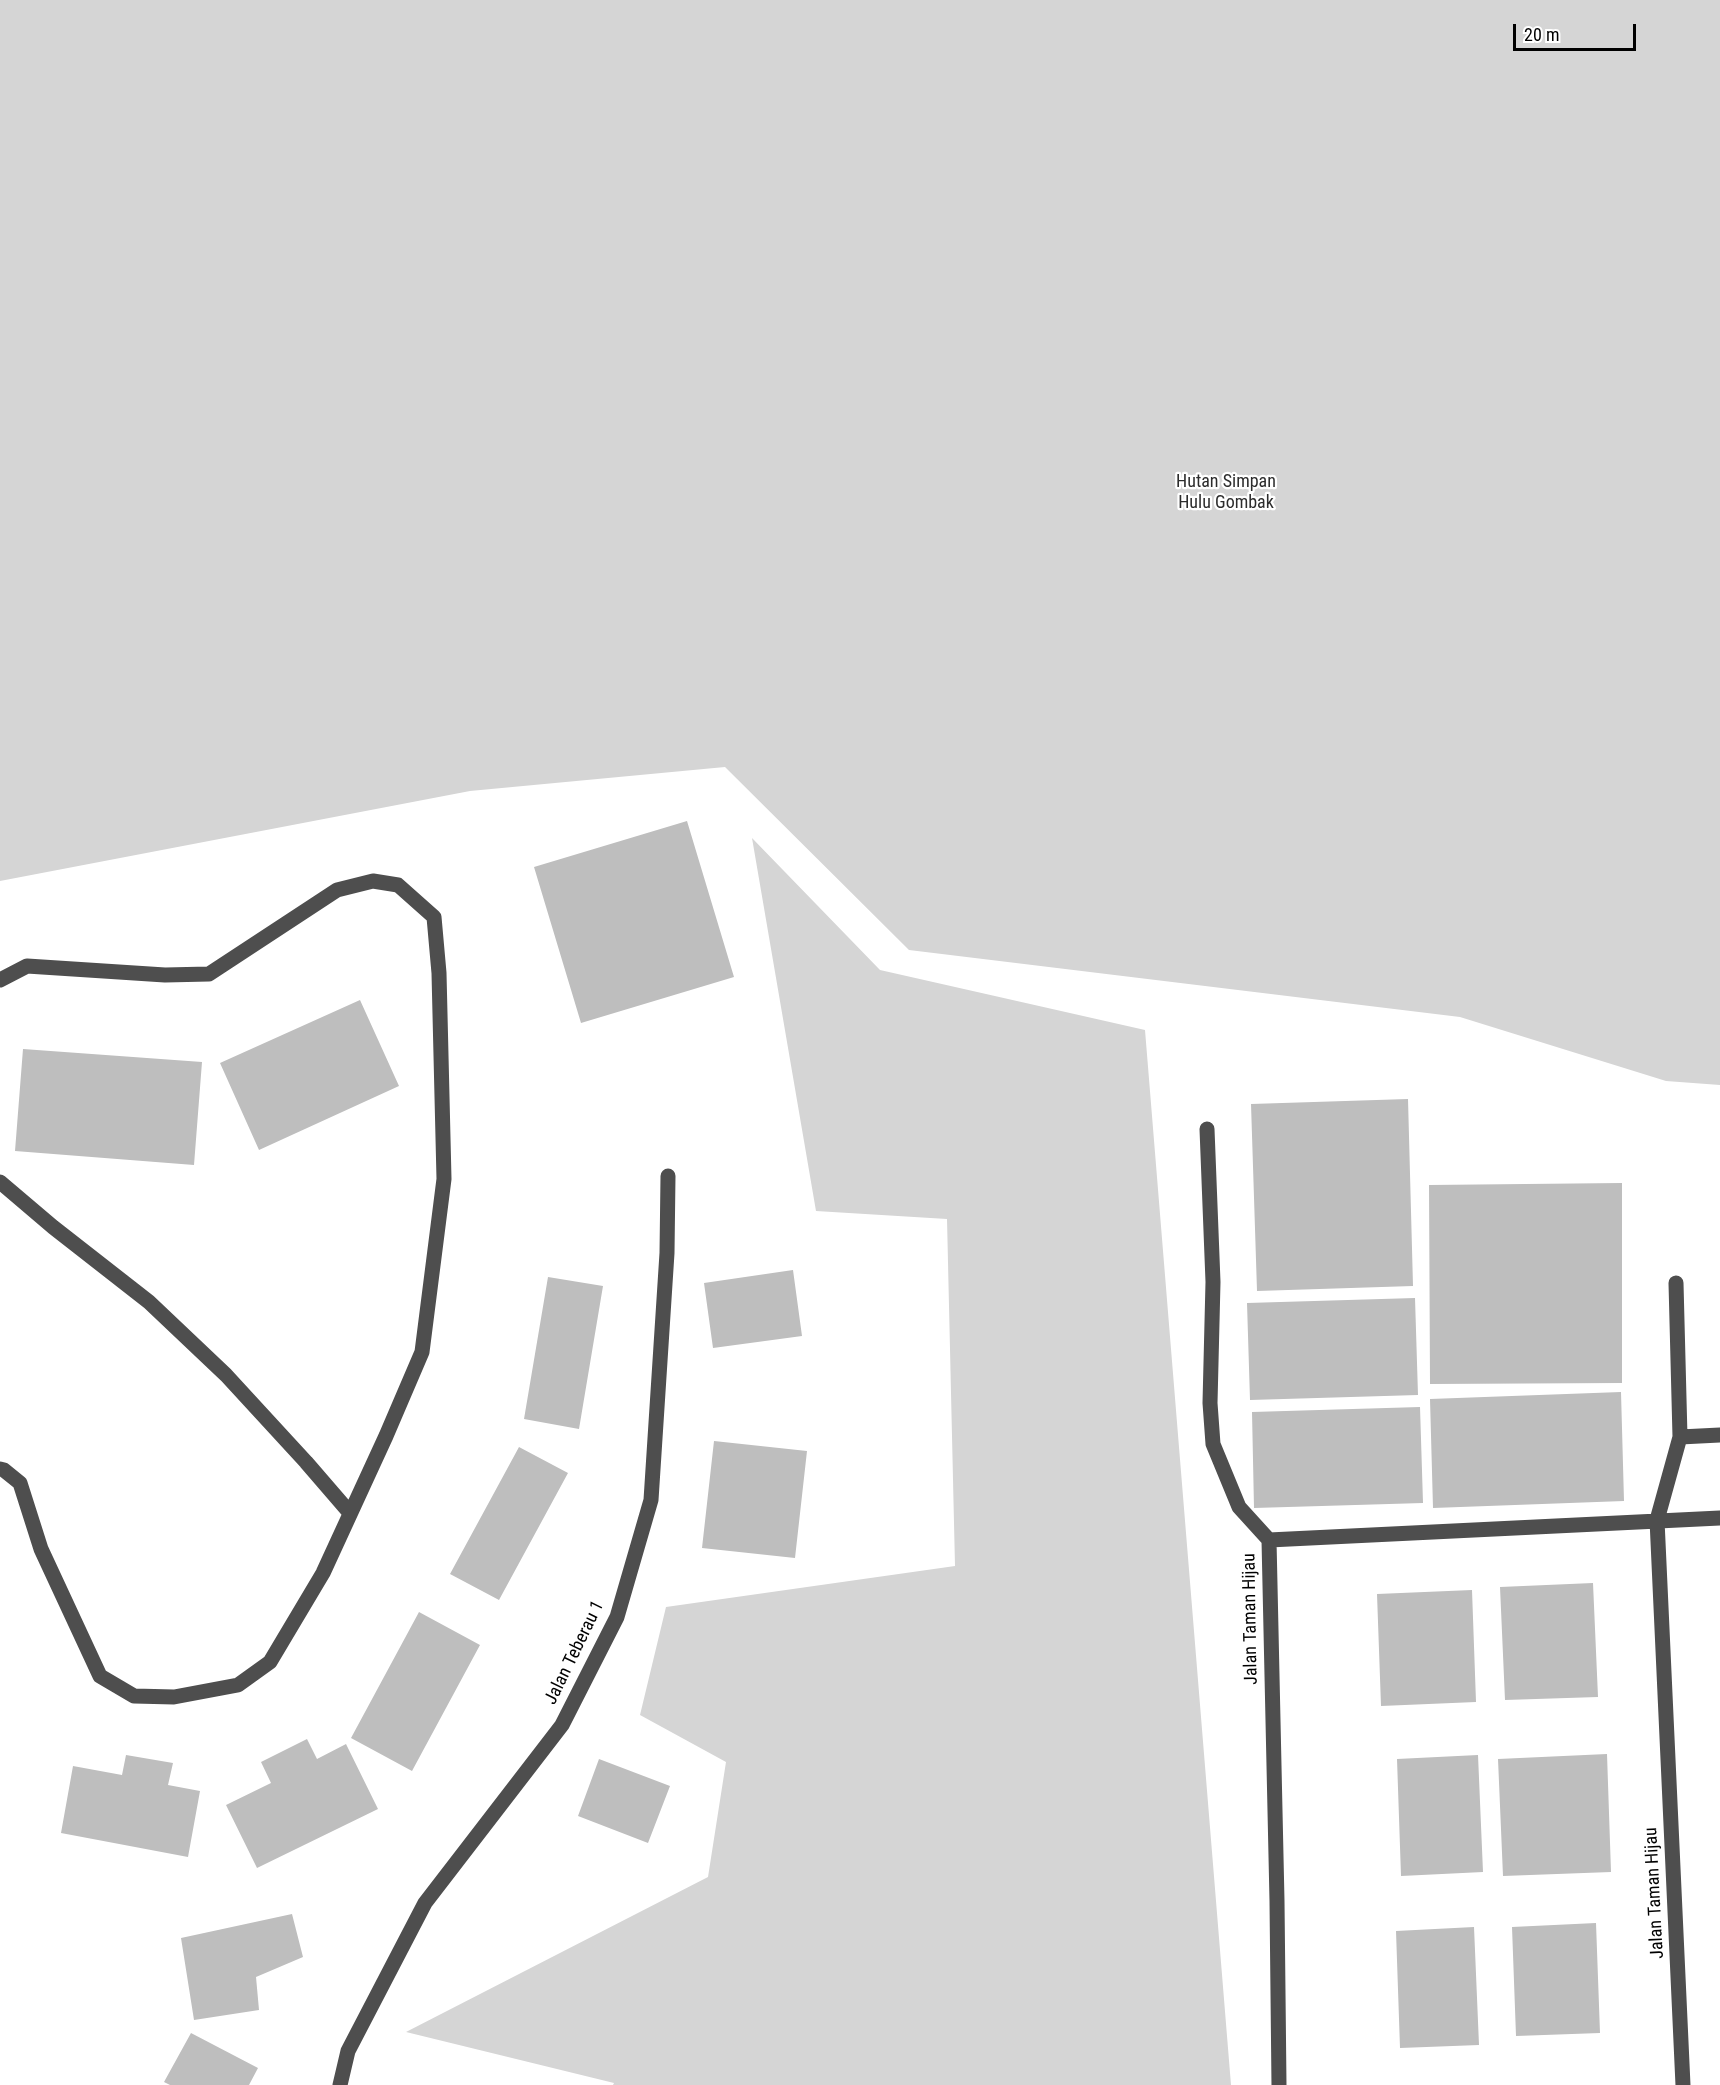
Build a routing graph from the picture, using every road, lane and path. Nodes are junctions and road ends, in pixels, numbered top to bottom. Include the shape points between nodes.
1 (0, 980) edge
2 (1207, 1129) dead end
3 (668, 1176) dead end
4 (0, 1182) edge
5 (1676, 1283) dead end
6 (1720, 1435) edge
7 (1680, 1437) junction
8 (0, 1469) edge
9 (350, 1514) junction
10 (1720, 1518) edge
11 (1657, 1520) junction
12 (1269, 1540) junction
13 (340, 2085) edge
14 (1279, 2085) edge
15 (1683, 2085) edge

1 - 9 street via 27,966 209,974 338,890 373,881 398,885 434,917 444,1179 422,1352
2 - 12 street via 1213,1282 1213,1444 1239,1507
3 - 13 street, Jalan Teberau 1 via 667,1253 651,1500 617,1617 562,1725 425,1903 348,2051
4 - 9 street via 166,1318 226,1375
5 - 7 street, Jalan Taman Hijau
6 - 7 street
7 - 11 street, Jalan Taman Hijau
8 - 9 street via 20,1483 41,1549 100,1676 134,1696 174,1697 238,1685 270,1662 323,1573
10 - 11 street, Jalan Taman Hijau
11 - 12 street, Jalan Taman Hijau
11 - 15 street, Jalan Taman Hijau
12 - 14 street, Jalan Taman Hijau

